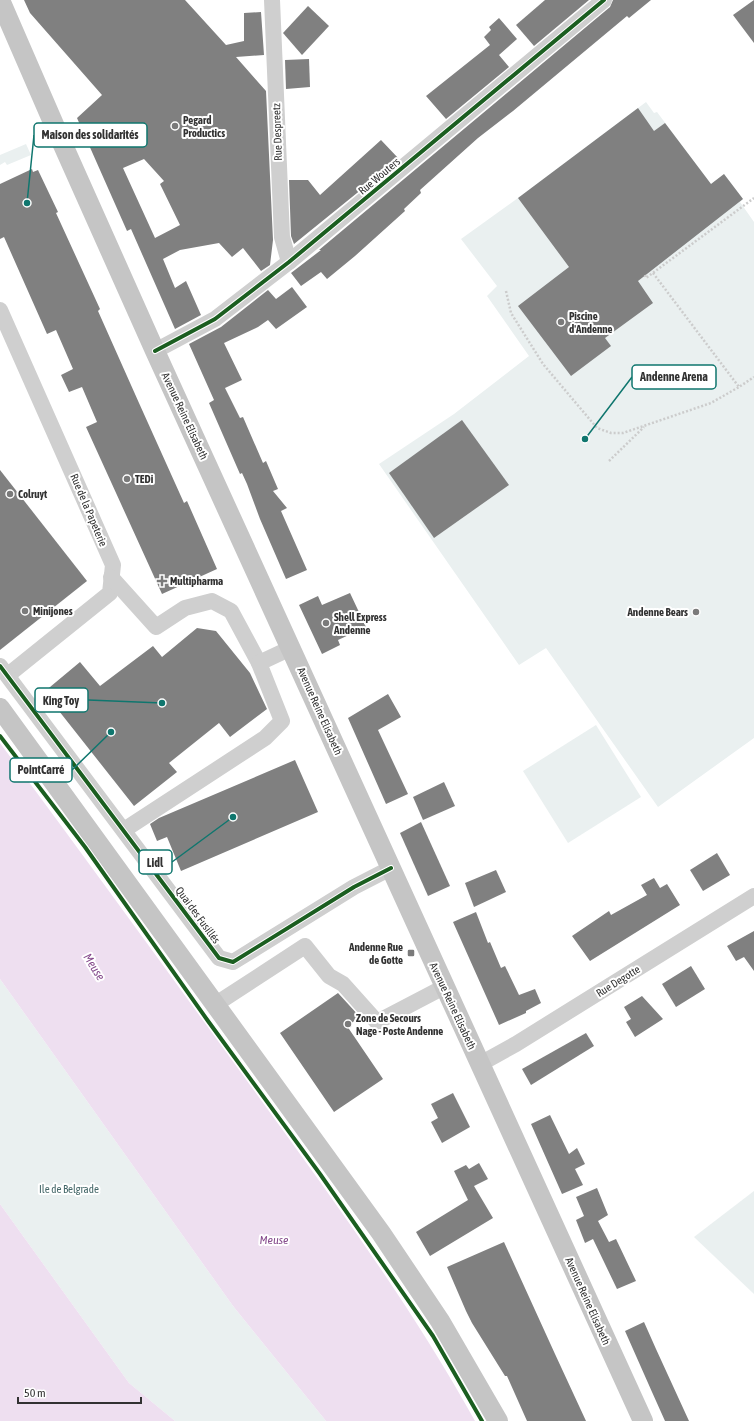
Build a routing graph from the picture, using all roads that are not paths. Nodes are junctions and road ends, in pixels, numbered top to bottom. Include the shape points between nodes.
1 (0, 0) edge
2 (272, 0) edge
3 (604, 0) edge
4 (289, 262) junction
5 (0, 310) edge
6 (155, 351) junction
7 (111, 577) junction
8 (291, 648) junction
9 (259, 663) junction
10 (4, 671) edge
11 (0, 708) edge
12 (124, 830) junction
13 (390, 868) junction
14 (754, 896) edge
15 (444, 987) junction
16 (216, 1004) junction
17 (480, 1064) junction
18 (498, 1421) edge
19 (642, 1421) edge

1 - 6 main road, Avenue Reine Elisabeth
2 - 4 street, Rue Despreetz via 282,237
3 - 4 street, Rue Wouters
4 - 6 street, Rue Wouters via 215,319
5 - 7 street, Rue de la Papeterie via 113,566
6 - 8 main road, Avenue Reine Elisabeth
7 - 9 street via 156,627 185,608 212,601 231,611
7 - 10 street, Rue de la Papeterie via 110,593
8 - 9 street
8 - 13 main road, Avenue Reine Elisabeth
9 - 12 street via 282,721 265,738
10 - 12 street, Quai des Fusillés
11 - 16 main road
12 - 13 street, Quai des Fusillés via 219,958 232,962 348,890
13 - 15 main road, Avenue Reine Elisabeth
14 - 17 street, Rue Degotte
15 - 16 street via 377,1022 344,984 329,976 304,946
15 - 17 main road, Avenue Reine Elisabeth
16 - 18 main road via 381,1232 440,1321
17 - 19 main road, Avenue Reine Elisabeth

